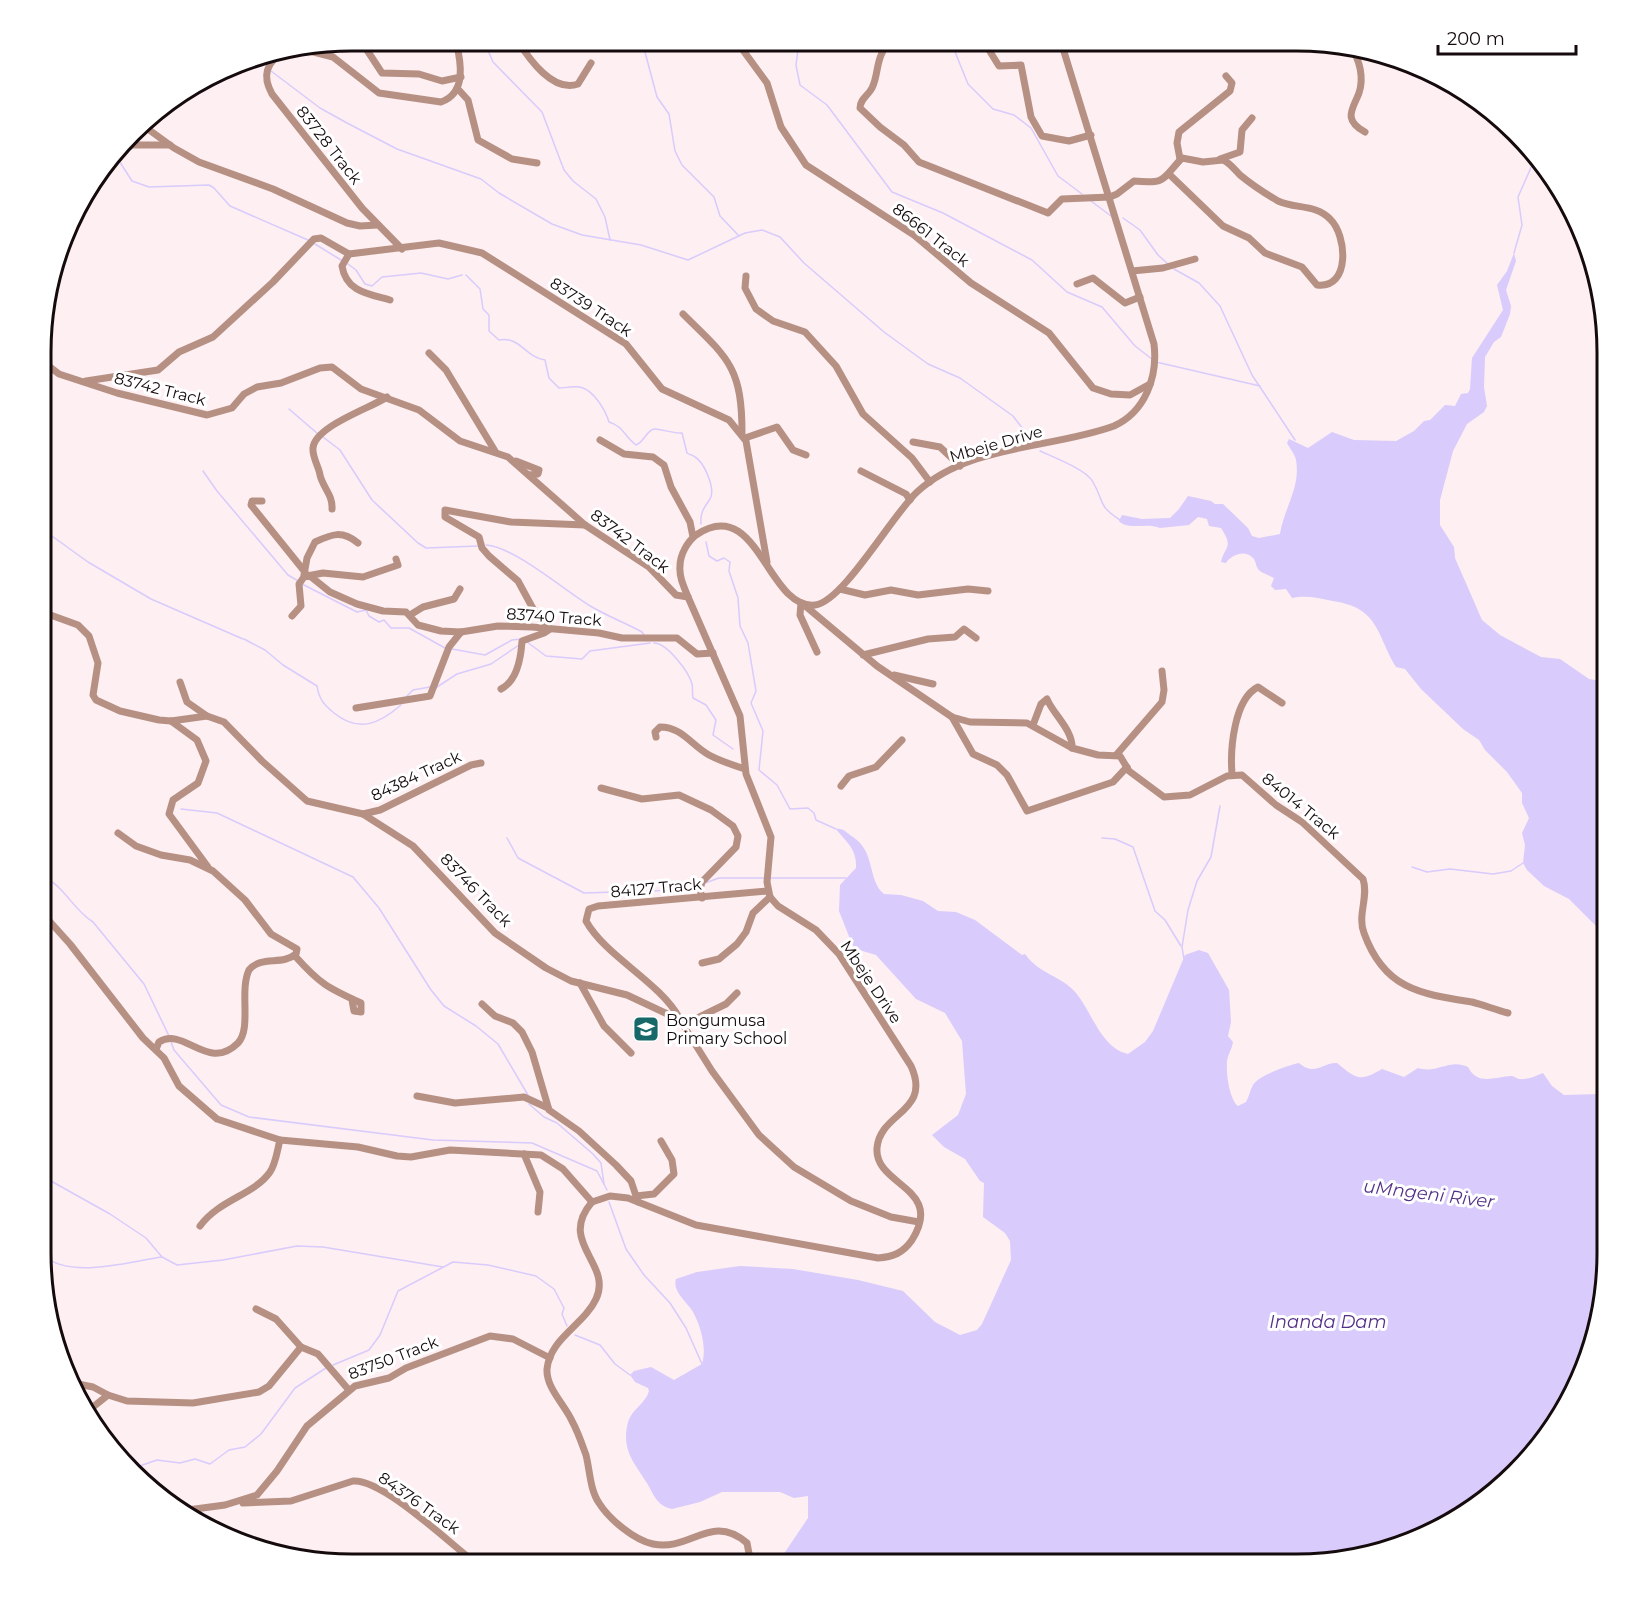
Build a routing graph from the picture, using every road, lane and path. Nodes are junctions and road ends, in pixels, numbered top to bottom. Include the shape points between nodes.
1 (367, 51) edge
2 (457, 51) edge
3 (526, 51) edge
4 (744, 51) edge
5 (883, 51) edge
6 (990, 51) edge
7 (1064, 51) edge
8 (319, 53) edge
9 (1356, 57) edge
10 (275, 61) edge
11 (591, 63) dead end
12 (461, 76) junction
13 (1226, 76) dead end
14 (457, 87) junction
15 (1252, 118) dead end
16 (149, 130) edge
17 (1365, 132) dead end
18 (1091, 135) junction
19 (133, 145) edge
20 (170, 145) junction
21 (1180, 159) junction
22 (1220, 159) junction
23 (537, 163) dead end
24 (1168, 174) junction
25 (1110, 197) junction
26 (378, 225) junction
27 (402, 249) junction
28 (349, 254) junction
29 (1195, 259) dead end
30 (1132, 271) junction
31 (746, 276) dead end
32 (1077, 284) dead end
33 (1140, 297) junction
34 (390, 300) dead end
35 (683, 314) dead end
36 (429, 352) dead end
37 (51, 368) edge
38 (85, 382) junction
39 (1150, 384) junction
40 (387, 397) junction
41 (743, 435) junction
42 (600, 440) dead end
43 (913, 442) dead end
44 (495, 451) junction
45 (806, 455) dead end
46 (512, 459) junction
47 (960, 466) junction
48 (861, 471) dead end
49 (529, 475) junction
50 (930, 482) junction
51 (910, 500) junction
52 (262, 501) dead end
53 (332, 509) dead end
54 (585, 525) junction
55 (693, 537) junction
56 (358, 543) dead end
57 (396, 559) dead end
58 (767, 564) junction
59 (305, 575) junction
60 (840, 589) junction
61 (460, 590) dead end
62 (988, 591) dead end
63 (688, 597) junction
64 (802, 604) junction
65 (51, 615) edge
66 (410, 615) junction
67 (292, 616) dead end
68 (550, 628) junction
69 (461, 632) junction
70 (976, 638) dead end
71 (817, 652) dead end
72 (713, 653) junction
73 (863, 655) junction
74 (1161, 671) dead end
75 (888, 674) junction
76 (180, 682) dead end
77 (933, 684) dead end
78 (501, 690) dead end
79 (1282, 703) dead end
80 (356, 708) dead end
81 (207, 716) junction
82 (952, 717) junction
83 (171, 721) junction
84 (1033, 725) junction
85 (656, 737) dead end
86 (902, 740) dead end
87 (1072, 748) junction
88 (1117, 754) junction
89 (481, 763) dead end
90 (1127, 767) junction
91 (745, 769) junction
92 (1232, 774) junction
93 (841, 786) dead end
94 (601, 788) dead end
95 (363, 814) junction
96 (118, 832) dead end
97 (210, 870) junction
98 (760, 893) junction
99 (769, 894) junction
100 (702, 898) junction
101 (755, 912) junction
102 (51, 923) edge
103 (295, 956) junction
104 (702, 963) dead end
105 (580, 983) junction
106 (737, 993) dead end
107 (352, 1000) dead end
108 (482, 1004) dead end
109 (1508, 1012) dead end
110 (682, 1022) junction
111 (156, 1049) junction
112 (631, 1053) dead end
113 (417, 1096) dead end
114 (548, 1108) junction
115 (280, 1140) junction
116 (661, 1141) dead end
117 (524, 1154) junction
118 (637, 1199) junction
119 (592, 1202) junction
120 (538, 1212) dead end
121 (919, 1222) junction
122 (200, 1226) dead end
123 (256, 1308) dead end
124 (301, 1347) junction
125 (550, 1358) junction
126 (81, 1385) edge
127 (348, 1389) junction
128 (108, 1395) junction
129 (93, 1407) edge
130 (235, 1503) junction
131 (195, 1510) edge
132 (466, 1554) edge
133 (749, 1554) edge

1 - 12 street via 382,73 419,74 442,81
2 - 12 street
3 - 11 street via 547,77 565,84 578,84
4 - 39 street, 86661 Track via 767,83 781,127 806,165 914,235 988,295 1049,333 1093,388 1130,395
5 - 25 street via 873,86 860,102 860,108 919,162 1048,213 1062,199
6 - 18 street via 999,66 1021,65 1031,117 1042,136 1069,141
7 - 18 street, Mbeje Drive
8 - 14 street via 333,57 384,95 441,102
9 - 17 street via 1361,78 1351,112 1354,123
10 - 26 street, 83728 Track via 267,68 267,85
12 - 14 street
13 - 21 street via 1232,83 1230,91 1179,132
14 - 23 street via 468,100 478,140 512,159
15 - 22 street via 1242,130 1240,152
16 - 20 street
18 - 25 street, Mbeje Drive
19 - 20 street
20 - 26 street via 199,162 273,189 346,223
21 - 22 street
21 - 24 street
22 - 24 street via 1277,200 1312,208 1330,218 1343,253 1340,271 1333,279 1317,285 1302,267 1265,253 1249,238 1223,226
24 - 25 street via 1154,183 1131,182 1118,195
25 - 30 street, Mbeje Drive
26 - 27 street, 83728 Track
27 - 28 street, 83739 Track
27 - 41 street, 83739 Track via 452,244 492,258 626,344 662,389 718,413
28 - 34 street via 342,266 349,283 358,291
28 - 38 street via 321,238 314,239 213,337 179,352 158,370
29 - 30 street
30 - 33 street, Mbeje Drive
31 - 50 street via 745,288 756,309 773,321 805,332 836,366 863,414 912,458
32 - 33 street via 1093,278 1125,303
33 - 39 street, Mbeje Drive via 1155,344
35 - 41 street via 728,361 738,384
36 - 44 street via 447,370
37 - 38 street, 83742 Track
38 - 40 street, 83742 Track via 207,415 232,408 249,390 325,366 338,369 365,391
39 - 47 street, Mbeje Drive via 1136,412 1114,426
40 - 44 street, 83742 Track via 419,410 460,441
40 - 53 street via 334,424 315,442 313,452
41 - 45 street via 777,427 794,450
41 - 58 street
42 - 55 street via 624,454 653,458 664,465
43 - 47 street via 940,447
44 - 46 street, 83742 Track
46 - 49 street, 83742 Track
46 - 49 street via 539,470 538,474
47 - 50 street, Mbeje Drive
48 - 51 street via 906,494
49 - 54 street, 83742 Track
50 - 51 street, Mbeje Drive
51 - 60 street, Mbeje Drive
52 - 59 street, 83740 Track via 252,501 251,505
54 - 63 street, 83742 Track via 649,567 676,595
54 - 68 street via 511,522 448,509 444,513 479,537 482,548 518,581 537,616
55 - 58 street via 716,528 733,530 750,541
55 - 63 street via 680,565
56 - 59 street via 339,533 315,542 307,558
57 - 59 street via 398,565 363,577
58 - 64 street via 785,591
59 - 66 street, 83740 Track via 340,597 378,610
59 - 67 street via 298,587 301,606
60 - 62 street via 865,595 891,590 918,595 968,589
60 - 64 street, Mbeje Drive via 822,603
61 - 66 street via 454,599 423,607
63 - 72 street
64 - 71 street via 800,615
64 - 73 street
65 - 83 street via 78,625 89,636 98,663 93,695 96,700 124,713
66 - 69 street, 83740 Track via 423,627
68 - 69 street, 83740 Track via 498,626
68 - 72 street, 83740 Track via 622,638 677,638 697,654
68 - 78 street via 522,640 514,673
69 - 80 street via 449,647 430,696
70 - 73 street via 964,629 955,637 927,639
72 - 91 street via 740,716
73 - 75 street
74 - 88 street via 1162,702
75 - 77 street
75 - 82 street
76 - 81 street, 83746 Track via 187,702
79 - 92 street via 1258,687 1244,698 1238,710
81 - 83 street
81 - 95 street, 83746 Track via 229,726 307,801
82 - 84 street via 970,722
82 - 90 street via 973,754 997,765 1007,775 1027,811 1113,782
83 - 97 street via 197,740 206,760 198,783 173,800 169,814
84 - 87 street
84 - 87 street via 1047,699 1069,734
85 - 91 street via 656,729 667,727 688,736 708,754
86 - 93 street via 876,767 849,776
87 - 88 street via 1098,755
88 - 90 street
89 - 95 street, 84384 Track via 380,810
90 - 92 street via 1155,793 1169,798 1198,793
91 - 99 street via 771,837
92 - 109 street, 84014 Track via 1242,775 1276,805 1298,818 1363,879 1364,933 1374,955 1396,980 1428,996
94 - 100 street via 642,799 679,795 733,826 738,836 736,847 702,882
95 - 105 street, 83746 Track via 420,852 495,933 555,974
96 - 97 street via 136,846 189,860
97 - 103 street via 245,900 271,934 296,948
98 - 99 street, 84127 Track
98 - 100 street, 84127 Track
98 - 101 street
99 - 101 street
99 - 121 street, Mbeje Drive via 778,906 816,930 839,954 911,1066 917,1087 912,1101 882,1134 877,1148 882,1166 915,1197
100 - 110 street, 84127 Track via 598,906 589,909 585,917 595,934 637,971
101 - 104 street via 737,944 719,959
102 - 111 street via 139,1034
103 - 107 street via 323,985
103 - 111 street via 262,962 249,970 243,989 243,1031 235,1045 213,1053 199,1051 180,1040 165,1039
105 - 110 street, 83746 Track via 627,995
105 - 112 street via 604,1026
106 - 110 street via 726,1004
108 - 114 street via 495,1017 513,1023 525,1037
110 - 121 street via 759,1135 782,1157 842,1197
111 - 115 street via 179,1086 210,1115
113 - 114 street via 455,1103 524,1097
114 - 118 street via 616,1165 631,1181
115 - 117 street via 358,1147 411,1157 450,1150
115 - 122 street via 274,1163 262,1180 214,1209
116 - 118 street via 672,1160 674,1174 654,1194
117 - 119 street via 549,1158
117 - 120 street via 540,1192
118 - 119 street via 618,1196
118 - 121 street via 696,1226 878,1258 900,1254 912,1240
119 - 125 street via 579,1231 597,1274 597,1295
123 - 124 street via 276,1319
124 - 127 street via 321,1357
124 - 128 street via 269,1386 259,1392 207,1402 155,1403
125 - 127 street, 83750 Track via 513,1339 490,1336 389,1378
125 - 133 street via 550,1382 580,1438 594,1494 617,1523 652,1544 675,1543 714,1530 733,1532 747,1543
126 - 128 street
127 - 130 street, 83750 Track via 307,1426 261,1492
128 - 129 street
130 - 131 street, 83750 Track
130 - 132 street, 84376 Track via 291,1500 353,1481 363,1482 389,1496

